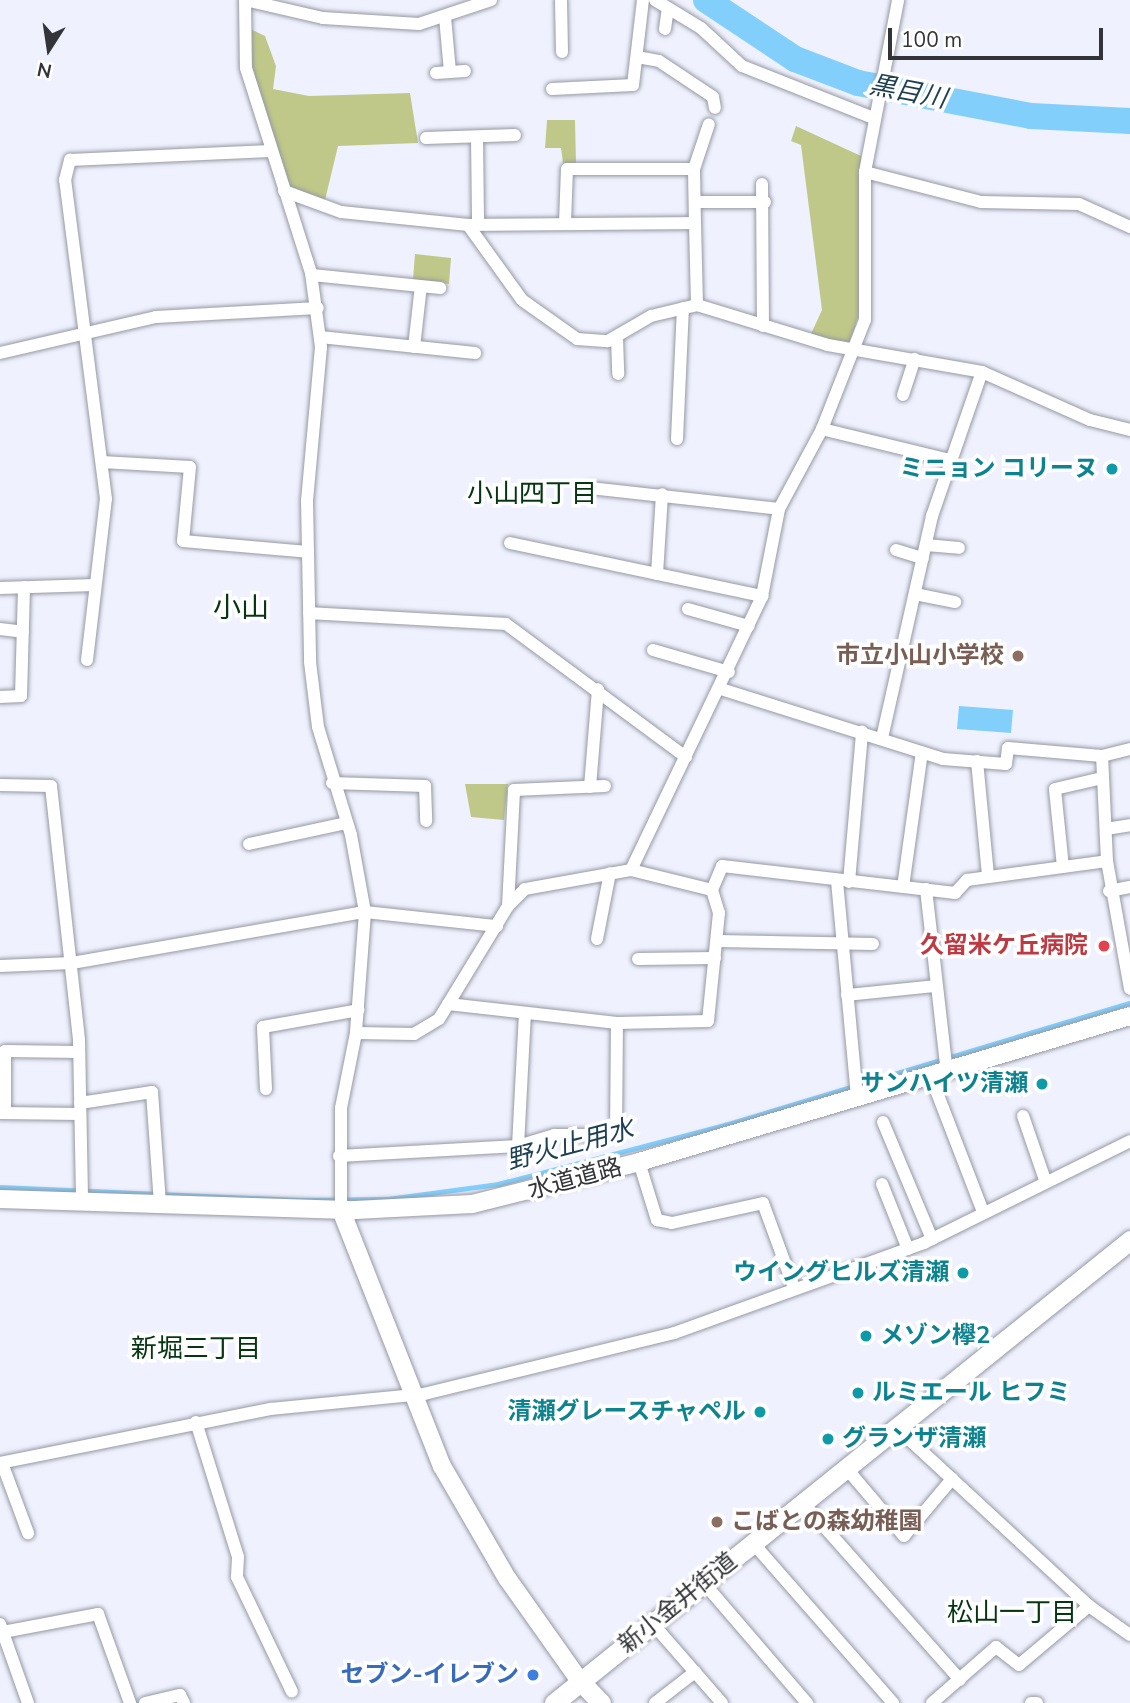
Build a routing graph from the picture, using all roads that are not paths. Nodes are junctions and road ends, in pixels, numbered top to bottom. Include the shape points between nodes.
1 (245, 0) edge
2 (491, 0) edge
3 (561, 0) edge
4 (643, 0) edge
5 (655, 0) edge
6 (898, 0) edge
7 (668, 8) junction
8 (445, 17) junction
9 (665, 30) dead end
10 (562, 52) dead end
11 (637, 57) junction
12 (465, 71) dead end
13 (450, 72) junction
14 (436, 73) dead end
15 (552, 89) dead end
16 (715, 108) dead end
17 (871, 117) junction
18 (709, 124) dead end
19 (515, 135) dead end
20 (477, 137) junction
21 (426, 138) dead end
22 (270, 151) junction
23 (694, 169) junction
24 (865, 172) junction
25 (762, 184) dead end
26 (284, 191) junction
27 (696, 202) junction
28 (765, 202) junction
29 (565, 223) junction
30 (695, 223) junction
31 (473, 224) junction
32 (1130, 227) edge
33 (312, 275) junction
34 (421, 286) junction
35 (440, 288) dead end
36 (697, 305) junction
37 (318, 308) junction
38 (682, 308) junction
39 (763, 326) junction
40 (85, 332) junction
41 (320, 337) junction
42 (617, 338) junction
43 (414, 346) junction
44 (853, 351) junction
45 (0, 353) edge
46 (475, 353) dead end
47 (915, 359) junction
48 (982, 372) junction
49 (618, 374) dead end
50 (903, 395) dead end
51 (822, 429) junction
52 (1130, 430) edge
53 (677, 439) dead end
54 (949, 460) junction
55 (102, 462) junction
56 (590, 488) dead end
57 (662, 494) junction
58 (779, 509) junction
59 (510, 543) dead end
60 (960, 548) dead end
61 (896, 550) dead end
62 (308, 552) junction
63 (924, 552) junction
64 (657, 574) junction
65 (95, 585) junction
66 (24, 587) junction
67 (0, 588) edge
68 (915, 594) junction
69 (762, 596) junction
70 (956, 602) dead end
71 (688, 609) dead end
72 (309, 613) junction
73 (749, 626) junction
74 (0, 629) edge
75 (23, 632) junction
76 (653, 650) dead end
77 (87, 660) dead end
78 (729, 672) junction
79 (598, 689) junction
80 (721, 689) junction
81 (0, 697) edge
82 (862, 732) junction
83 (882, 738) junction
84 (1130, 749) edge
85 (922, 752) junction
86 (1102, 756) junction
87 (686, 757) junction
88 (977, 761) junction
89 (1102, 778) junction
90 (332, 783) junction
91 (0, 785) edge
92 (605, 786) dead end
93 (590, 787) junction
94 (426, 821) dead end
95 (346, 823) junction
96 (1130, 825) edge
97 (1106, 829) junction
98 (249, 844) dead end
99 (1107, 861) junction
100 (1063, 867) junction
101 (631, 870) junction
102 (610, 873) junction
103 (988, 876) junction
104 (843, 881) junction
105 (902, 887) junction
106 (1130, 887) edge
107 (926, 889) junction
108 (712, 890) junction
109 (1109, 891) junction
110 (508, 906) junction
111 (365, 912) junction
112 (497, 926) junction
113 (597, 939) dead end
114 (718, 941) junction
115 (873, 944) dead end
116 (843, 947) junction
117 (715, 958) junction
118 (638, 959) dead end
119 (72, 962) junction
120 (0, 966) edge
121 (936, 986) junction
122 (1130, 989) edge
123 (847, 995) junction
124 (448, 1004) junction
125 (359, 1010) junction
126 (524, 1013) junction
127 (1130, 1016) edge
128 (617, 1023) junction
129 (356, 1032) junction
130 (79, 1052) junction
131 (942, 1067) junction
132 (266, 1089) dead end
133 (856, 1090) junction
134 (80, 1109) junction
135 (3, 1113) edge
136 (1023, 1116) dead end
137 (883, 1122) dead end
138 (1130, 1141) edge
139 (518, 1146) junction
140 (339, 1156) junction
141 (639, 1162) junction
142 (1045, 1180) junction
143 (881, 1184) dead end
144 (0, 1199) edge
145 (82, 1201) junction
146 (160, 1204) junction
147 (982, 1209) junction
148 (341, 1210) junction
149 (932, 1239) junction
150 (1130, 1240) edge
151 (908, 1249) junction
152 (793, 1285) junction
153 (411, 1396) junction
154 (196, 1422) junction
155 (898, 1429) junction
156 (1, 1463) edge
157 (847, 1469) junction
158 (952, 1479) junction
159 (804, 1504) junction
160 (28, 1533) dead end
161 (753, 1543) junction
162 (703, 1582) junction
163 (1089, 1606) junction
164 (653, 1624) junction
165 (1, 1628) edge
166 (1130, 1635) edge
167 (695, 1672) junction
168 (960, 1680) junction
169 (580, 1681) junction
170 (292, 1692) dead end
171 (28, 1703) edge
172 (130, 1703) edge
173 (145, 1703) edge
174 (184, 1703) edge
175 (554, 1703) edge
176 (601, 1703) edge
177 (655, 1703) edge
178 (722, 1703) edge
179 (807, 1703) edge
180 (893, 1703) edge
181 (932, 1703) edge
182 (1031, 1703) edge
183 (1037, 1703) edge

1 - 8 street via 358,22 419,24
1 - 22 street via 246,68
2 - 8 street
3 - 10 street
4 - 11 street
5 - 7 street
6 - 17 street
7 - 9 street
7 - 17 street via 742,66
8 - 13 street
11 - 15 street via 634,85
11 - 16 street via 659,61 712,97
12 - 13 street
13 - 14 street
17 - 24 street
18 - 23 street
19 - 20 street
20 - 21 street
20 - 31 street
22 - 26 street
22 - 40 street via 70,160 65,180
23 - 27 street
23 - 29 street via 567,169
24 - 32 street via 981,202 1079,204
24 - 44 street via 868,304
25 - 28 street
26 - 31 street via 349,213
26 - 33 street
27 - 28 street
27 - 30 street
28 - 39 street
29 - 30 street
29 - 31 street
30 - 36 street
31 - 42 street via 522,300 577,339
33 - 34 street
33 - 37 street
34 - 35 street
34 - 43 street
36 - 38 street
36 - 39 street
37 - 40 street via 156,317
37 - 41 street
38 - 42 street via 651,316
38 - 53 street
39 - 44 street
40 - 45 street
40 - 55 street
41 - 43 street
41 - 62 street
42 - 49 street
43 - 46 street
44 - 47 street
44 - 51 street
47 - 48 street
47 - 50 street
48 - 52 street via 1090,420
48 - 54 street via 975,406
51 - 54 street
51 - 58 street
54 - 63 street
55 - 62 street via 190,467 183,541
55 - 65 street via 106,525
56 - 57 street
57 - 58 street
57 - 64 street
58 - 69 street
59 - 64 street
60 - 63 street
61 - 63 street
62 - 72 street
63 - 68 street
64 - 69 street
65 - 66 street
65 - 77 street
66 - 67 street
66 - 75 street
68 - 70 street
68 - 83 street
69 - 73 street
71 - 73 street
72 - 79 street via 506,624
72 - 90 street via 313,697
73 - 78 street
74 - 75 street
75 - 81 street via 21,696
76 - 78 street
78 - 80 street
79 - 87 street
79 - 93 street
80 - 82 street
80 - 87 street
82 - 83 street
82 - 104 street
83 - 85 street
84 - 86 street
85 - 88 street
85 - 105 street
86 - 88 street via 1008,748 1006,764
86 - 89 street
87 - 101 street
88 - 103 street
89 - 97 street
89 - 100 street via 1055,789
90 - 94 street via 425,786
90 - 95 street
91 - 119 street via 51,786
92 - 93 street
93 - 110 street via 514,790
95 - 98 street
95 - 111 street
96 - 97 street
97 - 99 street
99 - 100 street
99 - 109 street
100 - 103 street
101 - 102 street
101 - 108 street
102 - 110 street via 525,889
102 - 113 street
103 - 107 street via 967,880 955,893
104 - 105 street
104 - 108 street via 722,866
104 - 116 street
105 - 107 street
106 - 109 street
107 - 121 street
108 - 114 street
109 - 122 street
110 - 112 street
111 - 112 street
111 - 119 street
111 - 125 street
112 - 124 street
114 - 116 street
114 - 117 street
115 - 116 street
116 - 123 street
117 - 118 street
117 - 128 street via 708,1021
119 - 120 street
119 - 130 street
121 - 123 street
121 - 131 street
123 - 133 street
124 - 126 street
124 - 129 street via 439,1019 414,1034
125 - 129 street
125 - 132 street via 263,1027
126 - 128 street
126 - 139 street
127 - 131 street, 水道道路
128 - 139 street via 615,1135 554,1135
129 - 140 street via 341,1108
130 - 134 street
130 - 135 street via 5,1051
131 - 133 street, 水道道路
131 - 147 street
133 - 141 street, 水道道路
134 - 135 street
134 - 145 street
134 - 146 street via 152,1092
136 - 142 street
137 - 149 street
138 - 142 street
139 - 140 street
140 - 148 street
141 - 148 street, 水道道路 via 472,1204
141 - 152 street via 657,1220 672,1223 763,1203
142 - 147 street
143 - 151 street
144 - 145 street, 水道道路
145 - 146 street, 水道道路
146 - 148 street, 水道道路
147 - 149 street
148 - 153 street
149 - 151 street
150 - 155 main road, 新小金井街道
151 - 152 street
152 - 153 street via 674,1333
153 - 154 street
153 - 169 street via 472,1522
154 - 156 street
154 - 170 street via 238,1557 237,1577
155 - 157 main road, 新小金井街道
155 - 158 street
156 - 160 street
157 - 158 street via 904,1536
157 - 159 main road, 新小金井街道
158 - 163 street
159 - 161 main road, 新小金井街道
159 - 168 street
161 - 162 main road, 新小金井街道
161 - 180 street
162 - 164 main road, 新小金井街道
162 - 179 street
163 - 166 street
163 - 168 street via 1020,1665 996,1647
164 - 167 street
164 - 169 main road, 新小金井街道
165 - 171 street
165 - 172 street via 98,1614
167 - 177 street
167 - 178 street
168 - 181 street
169 - 175 main road, 新小金井街道
169 - 176 main road
173 - 174 street via 180,1695
182 - 183 street

